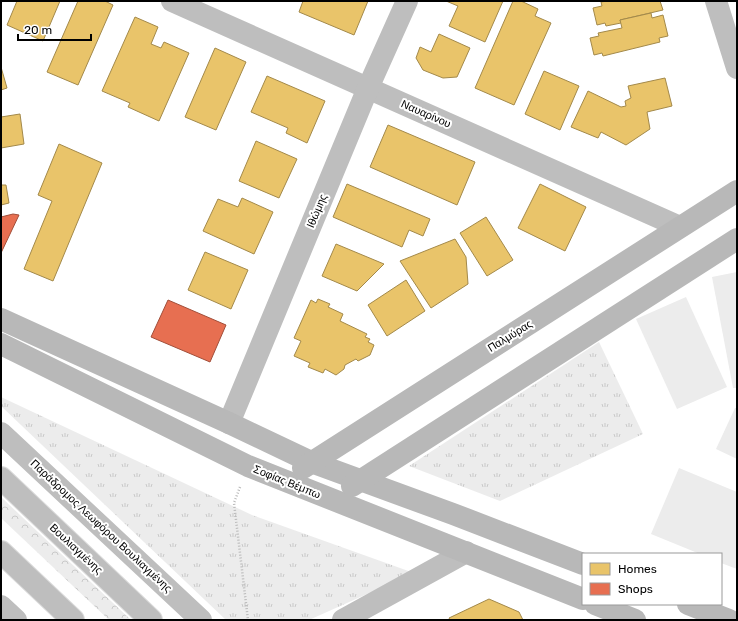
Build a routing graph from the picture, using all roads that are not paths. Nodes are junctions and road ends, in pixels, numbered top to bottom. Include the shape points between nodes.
1 (172, 1) edge
2 (407, 1) edge
3 (716, 1) edge
4 (737, 68) edge
5 (368, 88) junction
6 (737, 191) edge
7 (680, 227) junction
8 (737, 239) edge
9 (1, 319) edge
10 (1, 344) edge
11 (229, 423) junction
12 (1, 433) edge
13 (311, 462) junction
14 (1, 478) edge
15 (283, 480) junction
16 (360, 480) junction
17 (332, 500) junction
18 (1, 552) edge
19 (466, 552) junction
20 (582, 564) edge
21 (582, 599) edge
22 (598, 605) edge
23 (691, 605) edge
24 (1, 606) edge
25 (16, 620) edge
26 (73, 620) edge
27 (151, 620) edge
28 (201, 620) edge
29 (343, 620) edge
30 (635, 620) edge
31 (729, 620) edge

1 - 5 street, Ναυαρίνου
2 - 5 street, Ιθώμης
3 - 4 street
5 - 7 street, Ναυαρίνου
5 - 11 street, Ιθώμης
6 - 7 main road, Παλμύρας
7 - 13 main road, Παλμύρας
8 - 16 main road
9 - 11 main road
10 - 15 main road, Σοφίας Βέμπω via 248,466
11 - 13 main road
12 - 28 street, Παράδρομος Λεωφόρου Βουλιαγμένης
13 - 15 main road, Παλμύρας
13 - 16 main road
14 - 27 street, Βουλιαγμένης
15 - 17 main road, Σοφίας Βέμπω
16 - 17 main road
16 - 20 main road
17 - 19 main road, Σοφίας Βέμπω
18 - 26 street
19 - 21 main road, Σοφίας Βέμπω
19 - 29 street
22 - 30 main road
23 - 31 main road
24 - 25 street

